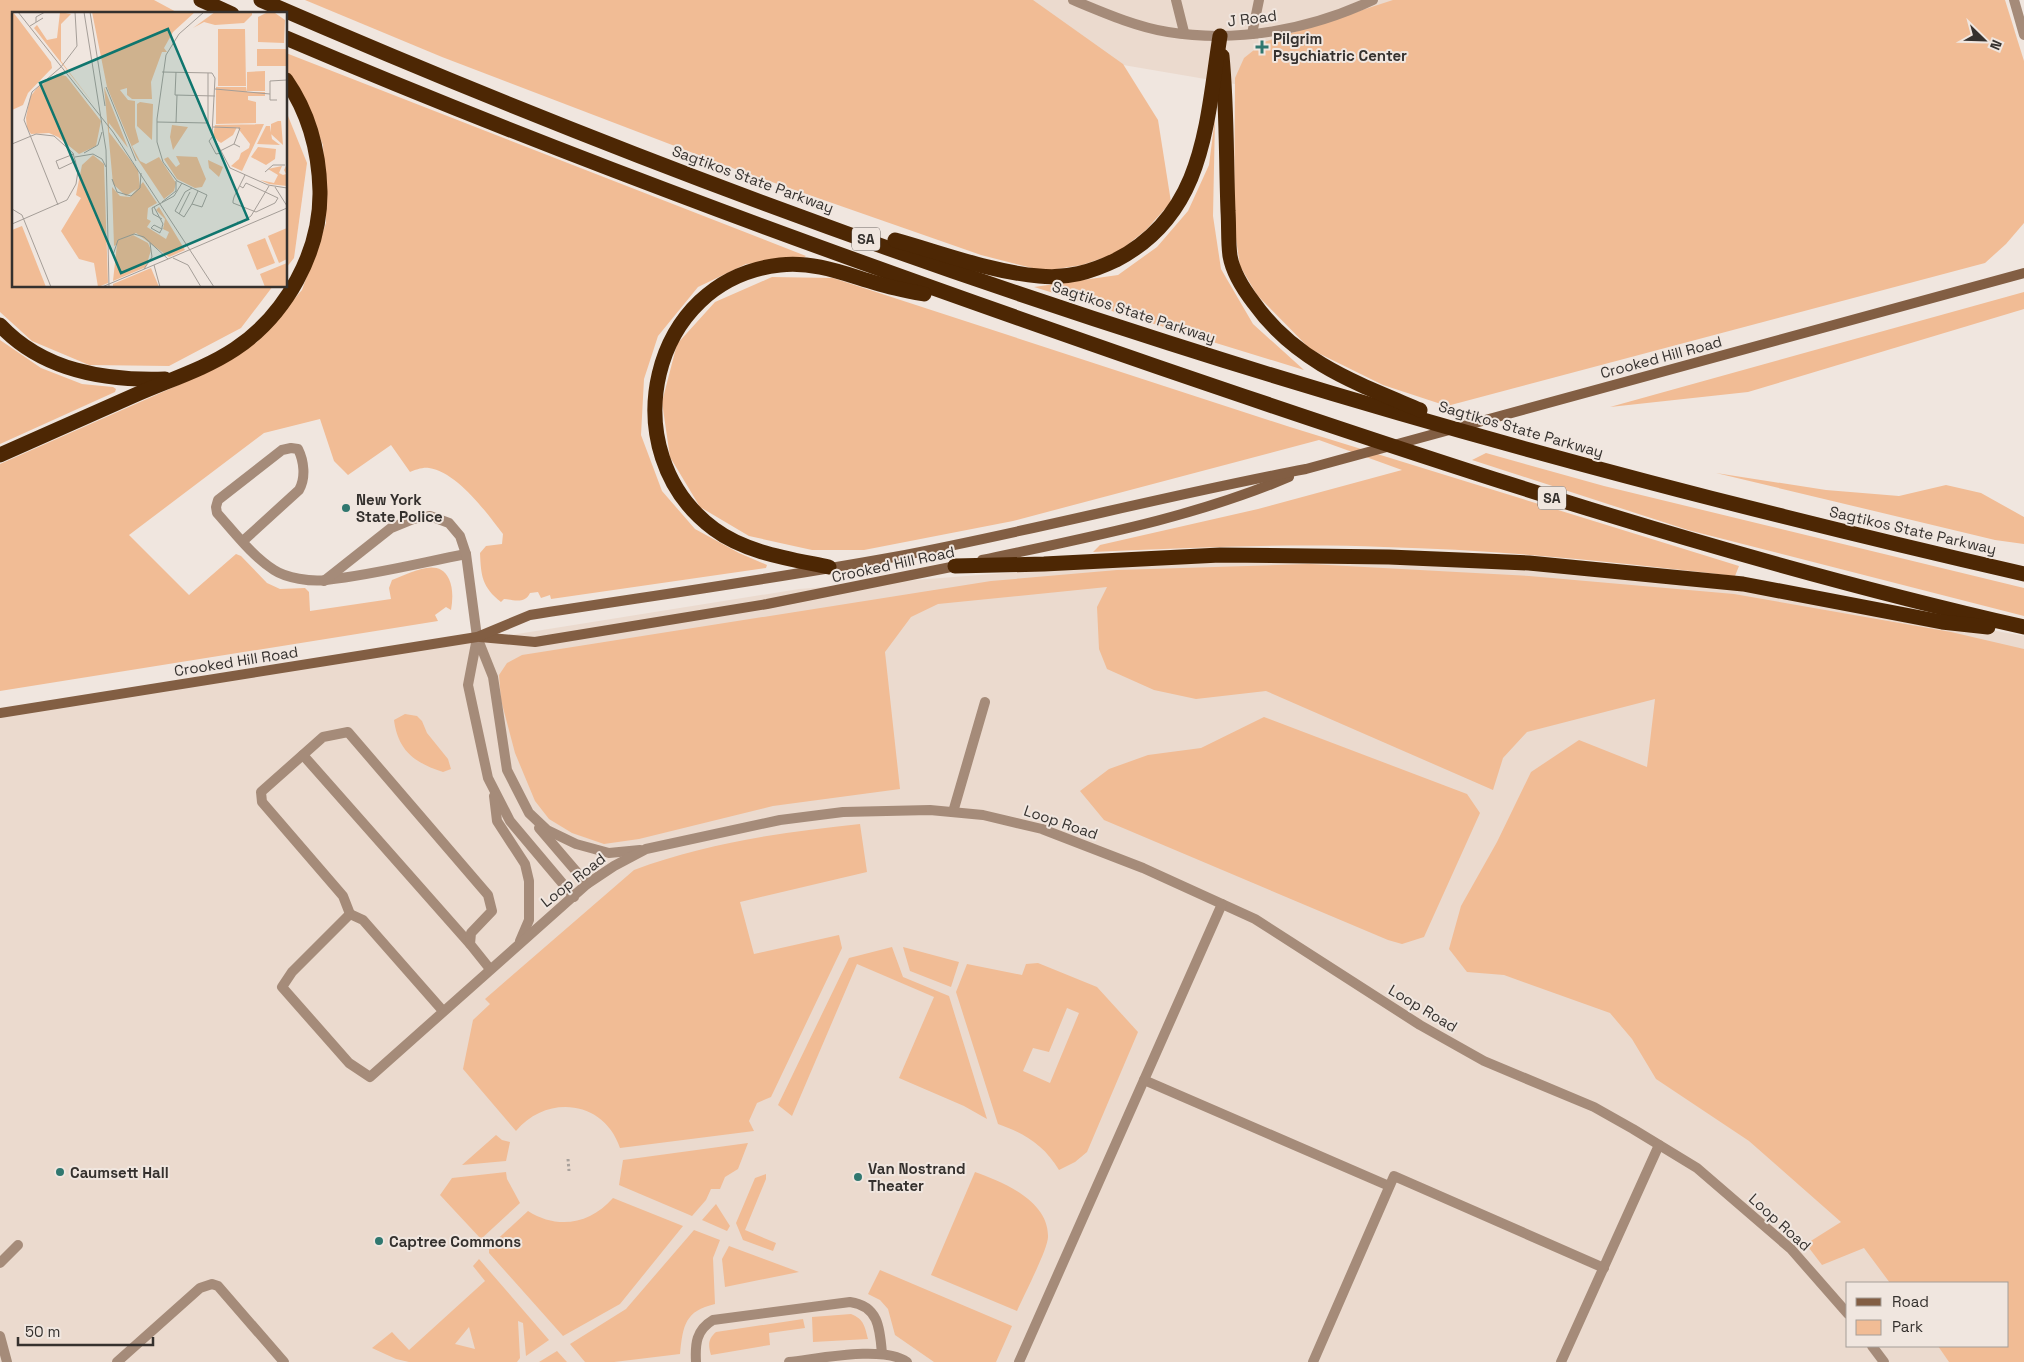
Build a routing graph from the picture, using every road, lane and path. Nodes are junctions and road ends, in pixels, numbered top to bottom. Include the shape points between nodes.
1 (187, 0) edge
2 (201, 0) edge
3 (261, 0) edge
4 (1073, 0) edge
5 (1176, 0) edge
6 (1258, 0) edge
7 (1373, 0) edge
8 (2014, 0) edge
9 (204, 12) edge
10 (228, 12) edge
11 (1184, 32) junction
12 (1252, 34) junction
13 (2024, 35) edge
14 (1220, 36) junction
15 (288, 39) edge
16 (288, 83) edge
17 (768, 205) junction
18 (2024, 273) edge
19 (987, 308) junction
20 (0, 325) edge
21 (172, 379) junction
22 (1486, 438) junction
23 (0, 455) edge
24 (1306, 469) junction
25 (243, 541) junction
26 (466, 554) junction
27 (956, 566) junction
28 (829, 567) junction
29 (2024, 574) edge
30 (324, 581) junction
31 (2024, 627) edge
32 (2024, 631) edge
33 (477, 637) junction
34 (985, 702) dead end
35 (0, 713) edge
36 (303, 755) junction
37 (493, 790) junction
38 (953, 812) junction
39 (529, 813) junction
40 (646, 849) junction
41 (587, 884) junction
42 (574, 897) junction
43 (1222, 904) junction
44 (350, 914) junction
45 (519, 943) junction
46 (470, 944) junction
47 (490, 969) junction
48 (443, 1012) junction
49 (1144, 1080) junction
50 (1659, 1145) junction
51 (568, 1159) dead end
52 (569, 1171) dead end
53 (1389, 1186) junction
54 (18, 1245) dead end
55 (0, 1263) edge
56 (1604, 1268) junction
57 (1846, 1312) edge
58 (0, 1336) edge
59 (1873, 1347) edge
60 (882, 1354) junction
61 (7, 1362) edge
62 (117, 1362) edge
63 (284, 1362) edge
64 (696, 1362) edge
65 (789, 1362) edge
66 (907, 1362) edge
67 (1019, 1362) edge
68 (1313, 1362) edge
69 (1561, 1362) edge
70 (1884, 1362) edge

1 - 9 highway
2 - 10 highway
3 - 17 highway, Sagtikos State Parkway / SA via 456,83
4 - 11 street, J Road via 1168,32
5 - 11 street
6 - 12 street
7 - 12 street, J Road via 1268,34
8 - 13 street
11 - 14 street, J Road
12 - 14 street, J Road
14 - 17 highway via 1203,144 1192,180 1175,209 1155,232 1129,253 1099,268 1070,277 1005,270
14 - 22 highway via 1226,96 1230,258 1243,288 1286,341 1315,362
15 - 19 highway, SA via 620,174
16 - 21 highway via 310,127 319,174 317,225 310,251 286,298 253,335 215,360
17 - 22 highway, Sagtikos State Parkway / SA via 1167,342
18 - 24 main road, Crooked Hill Road
19 - 28 highway via 877,284 817,266 780,265 726,283 710,294 682,324 661,364 654,406 659,450 676,488 714,530 731,539 766,553
19 - 31 highway, SA via 1538,494 1919,603
20 - 21 highway via 38,354 74,370 118,379
21 - 23 highway
22 - 29 highway, Sagtikos State Parkway / SA via 1755,510
24 - 27 main road, Crooked Hill Road via 1250,493 1202,507
24 - 28 main road, Crooked Hill Road via 903,555
25 - 25 street via 217,512 218,500 282,450 298,449 303,477 299,490
25 - 30 street via 275,571
26 - 30 street
26 - 30 street via 460,536 449,523 430,516 413,518 391,528
26 - 33 street
27 - 32 highway via 1220,555 1380,556 1529,563 1743,584 1942,622
27 - 33 main road, Crooked Hill Road via 767,604 535,642
28 - 33 main road, Crooked Hill Road via 530,616
33 - 35 main road, Crooked Hill Road
33 - 37 street via 468,685 481,752
33 - 39 street via 493,677 507,770
34 - 38 street
36 - 44 street via 261,792 262,802 343,896
36 - 46 street
36 - 46 street via 323,737 348,732 488,895 492,911 471,933
37 - 42 street via 519,833
37 - 45 street via 497,821 525,864 530,880 529,920
38 - 40 street, Loop Road via 843,812 780,820
38 - 43 street, Loop Road via 1042,828
39 - 40 street via 546,830 576,844 609,853
39 - 41 street
40 - 41 street, Loop Road
41 - 42 street, Loop Road
42 - 45 street, Loop Road
43 - 49 street
43 - 50 street, Loop Road via 1255,919 1420,1025 1484,1061 1594,1107
44 - 48 street via 363,920
44 - 48 street, Loop Road via 292,972 282,987 348,1063 370,1077
45 - 47 street, Loop Road
46 - 47 street
47 - 48 street, Loop Road
49 - 53 street
49 - 67 street
50 - 56 street
50 - 57 street, Loop Road via 1697,1168 1791,1249
51 - 52 path
53 - 56 street via 1394,1176
53 - 68 street
54 - 55 street
56 - 69 street
58 - 61 street
59 - 70 street
60 - 64 street via 876,1318 868,1308 850,1302 713,1320 699,1333 695,1343
60 - 65 street
60 - 66 street
62 - 63 street via 200,1288 212,1284 218,1286

